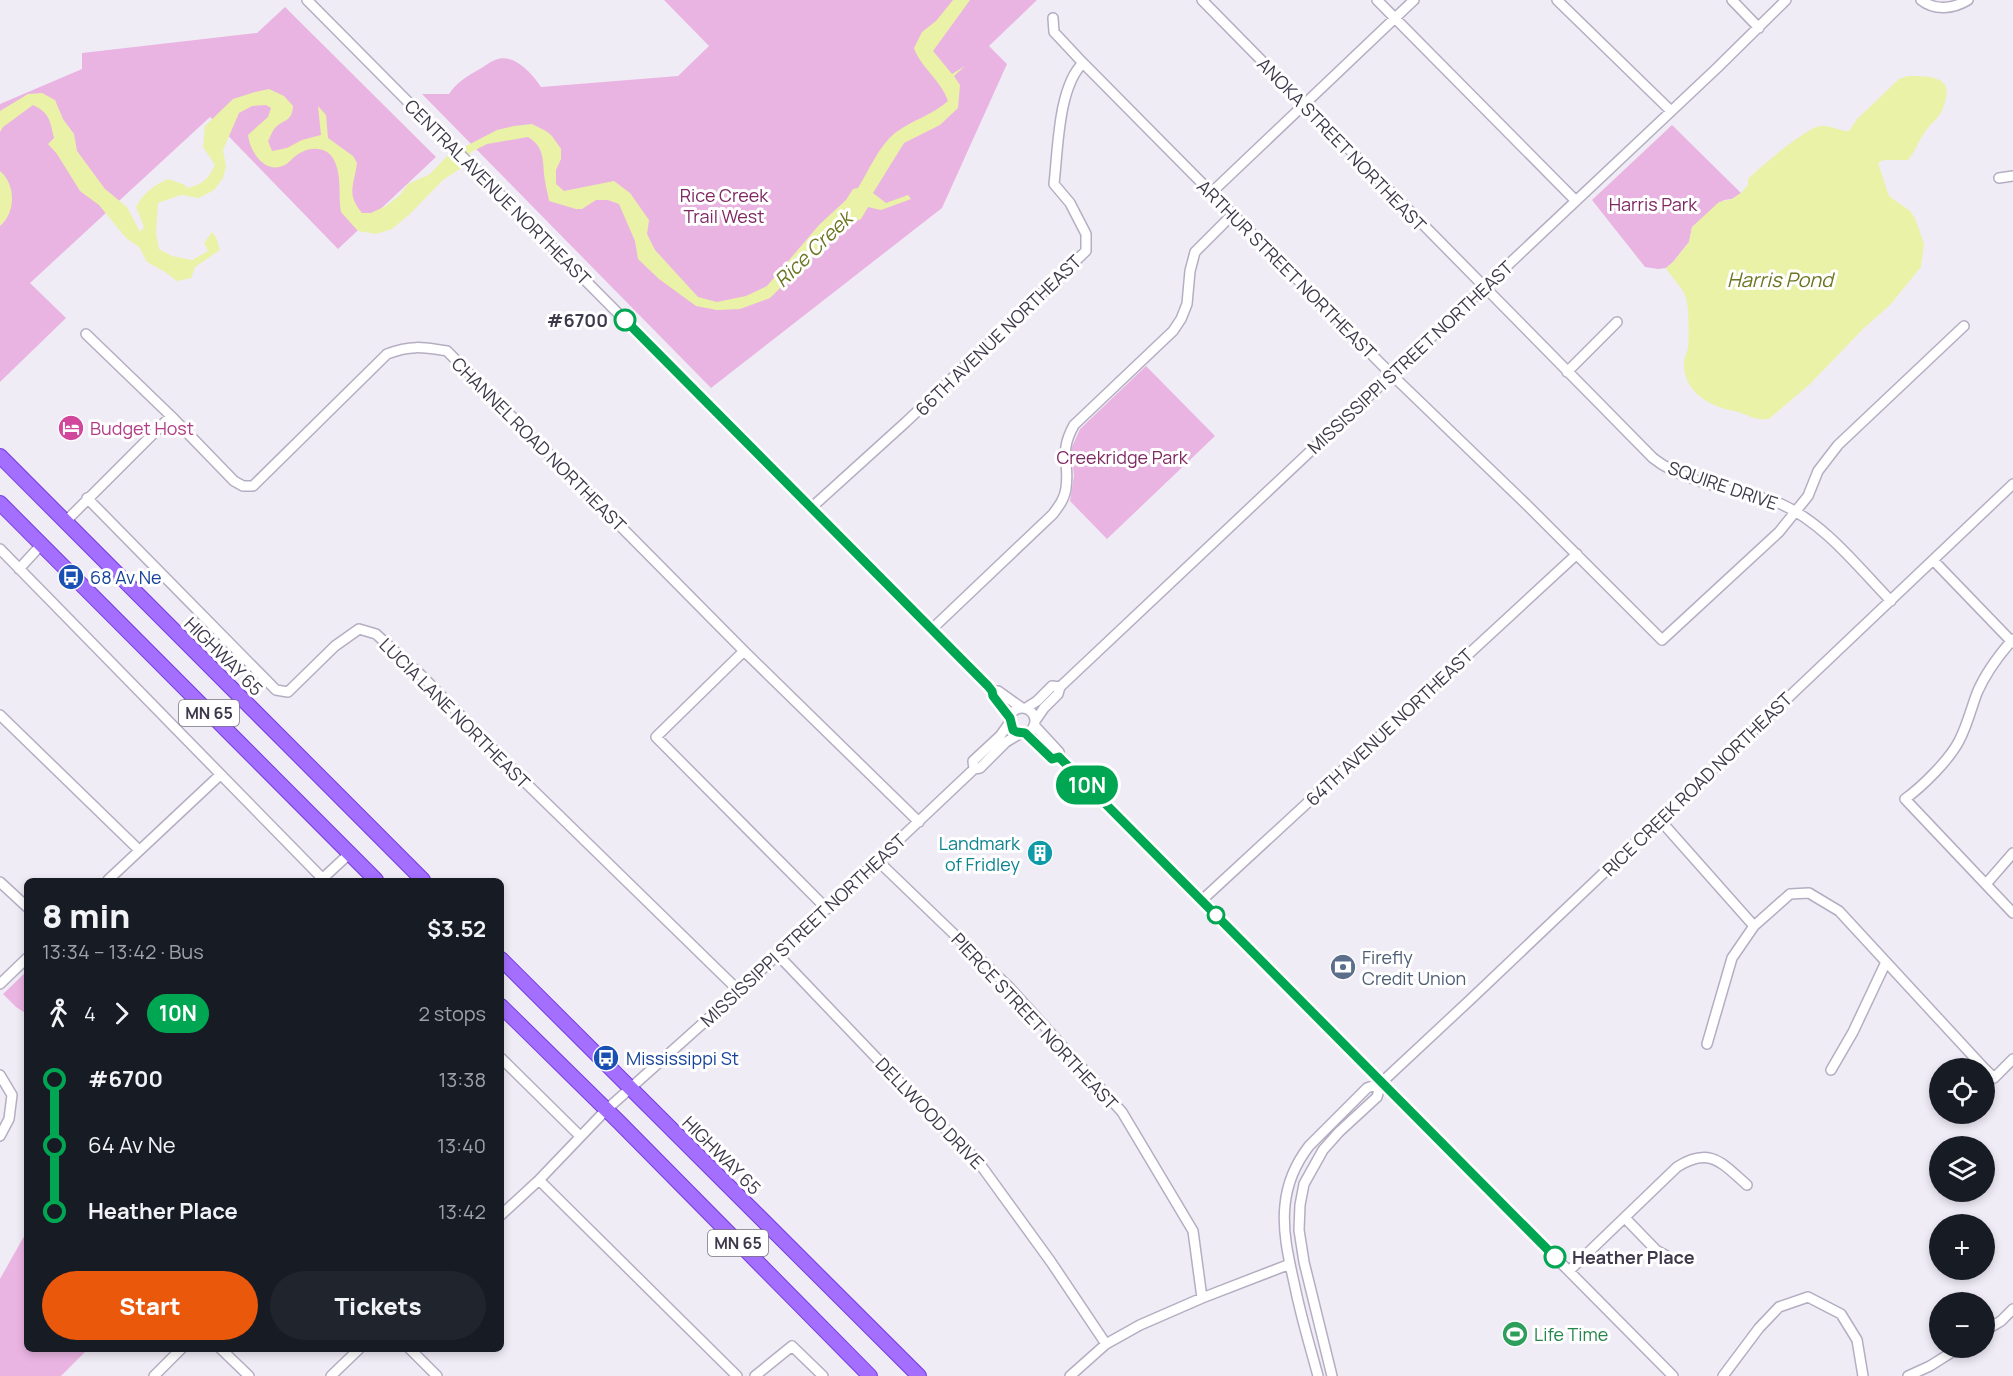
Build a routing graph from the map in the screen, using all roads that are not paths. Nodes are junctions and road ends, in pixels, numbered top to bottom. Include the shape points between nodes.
1 (307, 0) edge
2 (1202, 0) edge
3 (1377, 0) edge
4 (1414, 0) edge
5 (1557, 0) edge
6 (1732, 0) edge
7 (1786, 0) edge
8 (1921, 0) edge
9 (1968, 0) edge
10 (1053, 18) dead end
11 (1395, 18) junction
12 (1759, 28) junction
13 (1083, 63) junction
14 (1303, 105) junction
15 (1671, 111) junction
16 (2013, 176) edge
17 (1999, 178) dead end
18 (1211, 193) junction
19 (1576, 201) junction
20 (1232, 215) junction
21 (1484, 288) junction
22 (1617, 322) dead end
23 (1964, 326) dead end
24 (86, 334) dead end
25 (1567, 372) junction
26 (1391, 374) junction
27 (171, 416) junction
28 (0, 456) edge
29 (2013, 484) edge
30 (87, 498) junction
31 (0, 503) edge
32 (811, 508) junction
33 (1796, 511) junction
34 (65, 522) junction
35 (42, 545) junction
36 (0, 549) edge
37 (1577, 554) junction
38 (1934, 560) junction
39 (19, 569) junction
40 (1890, 601) junction
41 (932, 629) junction
42 (2012, 641) edge
43 (744, 651) junction
44 (1060, 687) junction
45 (992, 691) junction
46 (1024, 708) junction
47 (0, 715) edge
48 (1010, 720) junction
49 (1035, 723) junction
50 (1023, 733) junction
51 (1059, 757) junction
52 (974, 769) junction
53 (220, 775) junction
54 (1660, 819) junction
55 (919, 822) junction
56 (139, 850) junction
57 (2013, 853) edge
58 (349, 854) junction
59 (878, 861) junction
60 (110, 878) edge
61 (321, 878) edge
62 (325, 878) edge
63 (374, 878) edge
64 (421, 878) edge
65 (0, 882) edge
66 (1986, 884) junction
67 (1201, 901) junction
68 (24, 904) edge
69 (827, 909) junction
70 (2013, 913) edge
71 (1754, 926) junction
72 (778, 955) junction
73 (24, 961) edge
74 (504, 961) edge
75 (1886, 962) junction
76 (0, 984) edge
77 (739, 991) junction
78 (504, 1009) edge
79 (1707, 1044) dead end
80 (1975, 1058) edge
81 (2013, 1059) edge
82 (504, 1061) edge
83 (1832, 1070) dead end
84 (0, 1075) edge
85 (1995, 1077) edge
86 (1381, 1083) junction
87 (632, 1088) junction
88 (606, 1110) junction
89 (0, 1136) edge
90 (580, 1136) junction
91 (539, 1180) junction
92 (1747, 1185) dead end
93 (504, 1212) edge
94 (1625, 1218) junction
95 (1674, 1260) dead end
96 (1290, 1264) junction
97 (1569, 1271) junction
98 (1202, 1298) junction
99 (2013, 1309) edge
100 (1995, 1325) edge
101 (1106, 1344) junction
102 (178, 1352) edge
103 (224, 1352) edge
104 (356, 1352) edge
105 (413, 1352) edge
106 (1943, 1358) edge
107 (154, 1376) edge
108 (249, 1376) edge
109 (331, 1376) edge
110 (437, 1376) edge
111 (737, 1376) edge
112 (755, 1376) edge
113 (823, 1376) edge
114 (870, 1376) edge
115 (919, 1376) edge
116 (1070, 1376) edge
117 (1318, 1376) edge
118 (1332, 1376) edge
119 (1673, 1376) edge
120 (1723, 1376) edge
121 (1863, 1376) edge
122 (1908, 1376) edge

1 - 32 street, CENTRAL AVENUE NORTHEAST
2 - 14 street, ANOKA STREET NORTHEAST
3 - 11 street
4 - 11 street
5 - 15 street
6 - 12 street
7 - 12 street, MISSISSIPPI STREET NORTHEAST
8 - 9 street via 1939,8
10 - 13 street, ARTHUR STREET NORTHEAST via 1054,32
11 - 14 street
11 - 19 street
12 - 15 street, MISSISSIPPI STREET NORTHEAST
13 - 18 street, ARTHUR STREET NORTHEAST
13 - 32 street, 66TH AVENUE NORTHEAST via 1066,92 1054,184 1070,203 1086,234 1086,251
14 - 18 street
14 - 21 street, ANOKA STREET NORTHEAST
15 - 19 street, MISSISSIPPI STREET NORTHEAST
16 - 17 street
18 - 20 street, ARTHUR STREET NORTHEAST
19 - 21 street, MISSISSIPPI STREET NORTHEAST
20 - 26 street, ARTHUR STREET NORTHEAST
20 - 41 street via 1195,252 1187,304 1173,331 1074,425 1065,448 1067,486 1053,514
21 - 25 street, SQUIRE DRIVE
21 - 26 street, MISSISSIPPI STREET NORTHEAST
22 - 25 street
23 - 33 street via 1838,445
24 - 27 street, CHANNEL ROAD NORTHEAST
25 - 33 street, SQUIRE DRIVE via 1660,464
26 - 37 street, ARTHUR STREET NORTHEAST
26 - 44 street, MISSISSIPPI STREET NORTHEAST
27 - 30 street
27 - 43 street, CHANNEL ROAD NORTHEAST via 234,481 253,486 387,354 404,347 447,351
28 - 34 highway, HIGHWAY 65 / MN 65
29 - 38 street, RICE CREEK ROAD NORTHEAST
30 - 34 street
30 - 77 street, LUCIA LANE NORTHEAST via 276,690 288,692 335,646 359,629 376,634
31 - 35 highway, MN 65
32 - 41 street, CENTRAL AVENUE NORTHEAST
33 - 37 street, ARTHUR STREET NORTHEAST via 1779,532 1662,640
33 - 40 street, SQUIRE DRIVE via 1823,531
34 - 64 highway, HIGHWAY 65 / MN 65
35 - 39 street
35 - 58 highway, MN 65
36 - 39 street
37 - 67 street, 64TH AVENUE NORTHEAST
38 - 40 street, RICE CREEK ROAD NORTHEAST
38 - 42 street
39 - 53 street
40 - 54 street, RICE CREEK ROAD NORTHEAST
41 - 45 street, CENTRAL AVENUE NORTHEAST
42 - 66 street via 1978,691 1959,742 1905,799
43 - 55 street, CHANNEL ROAD NORTHEAST
43 - 69 street via 656,737
44 - 46 street, MISSISSIPPI STREET NORTHEAST via 1052,686
44 - 49 street, MISSISSIPPI STREET NORTHEAST
45 - 46 street, CENTRAL AVENUE NORTHEAST
45 - 48 street, CENTRAL AVENUE NORTHEAST
46 - 48 street via 1014,711
46 - 49 street via 1033,713
47 - 56 street
48 - 50 street via 1013,730
48 - 52 street, MISSISSIPPI STREET NORTHEAST via 1000,736 973,762
49 - 50 street
49 - 51 street
50 - 51 street via 1052,759
50 - 52 street, MISSISSIPPI STREET NORTHEAST
51 - 67 street
52 - 55 street, MISSISSIPPI STREET NORTHEAST
53 - 56 street
53 - 61 street
54 - 71 street
54 - 86 street, RICE CREEK ROAD NORTHEAST
55 - 59 street, MISSISSIPPI STREET NORTHEAST
56 - 60 street
57 - 66 street
58 - 62 street
58 - 63 highway, MN 65
59 - 69 street, MISSISSIPPI STREET NORTHEAST
59 - 98 street, PIERCE STREET NORTHEAST via 1009,987 1122,1112 1193,1231
65 - 68 street
66 - 70 street
67 - 86 street
69 - 72 street, MISSISSIPPI STREET NORTHEAST
71 - 75 street via 1791,894 1809,893 1839,911
71 - 79 street via 1732,958
72 - 77 street, MISSISSIPPI STREET NORTHEAST
72 - 101 street, DELLWOOD DRIVE via 977,1160
73 - 76 street
74 - 87 highway, HIGHWAY 65 / MN 65
75 - 80 street
75 - 83 street
77 - 87 street, MISSISSIPPI STREET NORTHEAST
78 - 88 highway, MN 65
81 - 85 street
82 - 90 street
84 - 89 street via 12,1095 9,1119
86 - 96 street, RICE CREEK ROAD NORTHEAST via 1368,1088 1315,1138 1295,1168 1285,1203
86 - 97 street
86 - 118 street, RICE CREEK ROAD NORTHEAST via 1377,1097 1323,1150 1305,1184 1298,1217 1304,1262
87 - 88 street, MISSISSIPPI STREET NORTHEAST
87 - 115 highway, HIGHWAY 65 / MN 65
88 - 90 street, MISSISSIPPI STREET NORTHEAST
88 - 114 highway, MN 65
90 - 91 street, MISSISSIPPI STREET NORTHEAST
91 - 93 street, MISSISSIPPI STREET NORTHEAST
91 - 111 street
92 - 94 street via 1717,1161 1706,1156 1692,1158 1677,1167
94 - 95 street via 1656,1250
94 - 97 street
96 - 98 street
96 - 117 street, RICE CREEK ROAD NORTHEAST
97 - 119 street
98 - 101 street
99 - 100 street
101 - 116 street
102 - 107 street
103 - 108 street
104 - 109 street
105 - 110 street
106 - 122 street
112 - 113 street via 792,1346
120 - 121 street via 1779,1307 1808,1297 1841,1314 1857,1340

